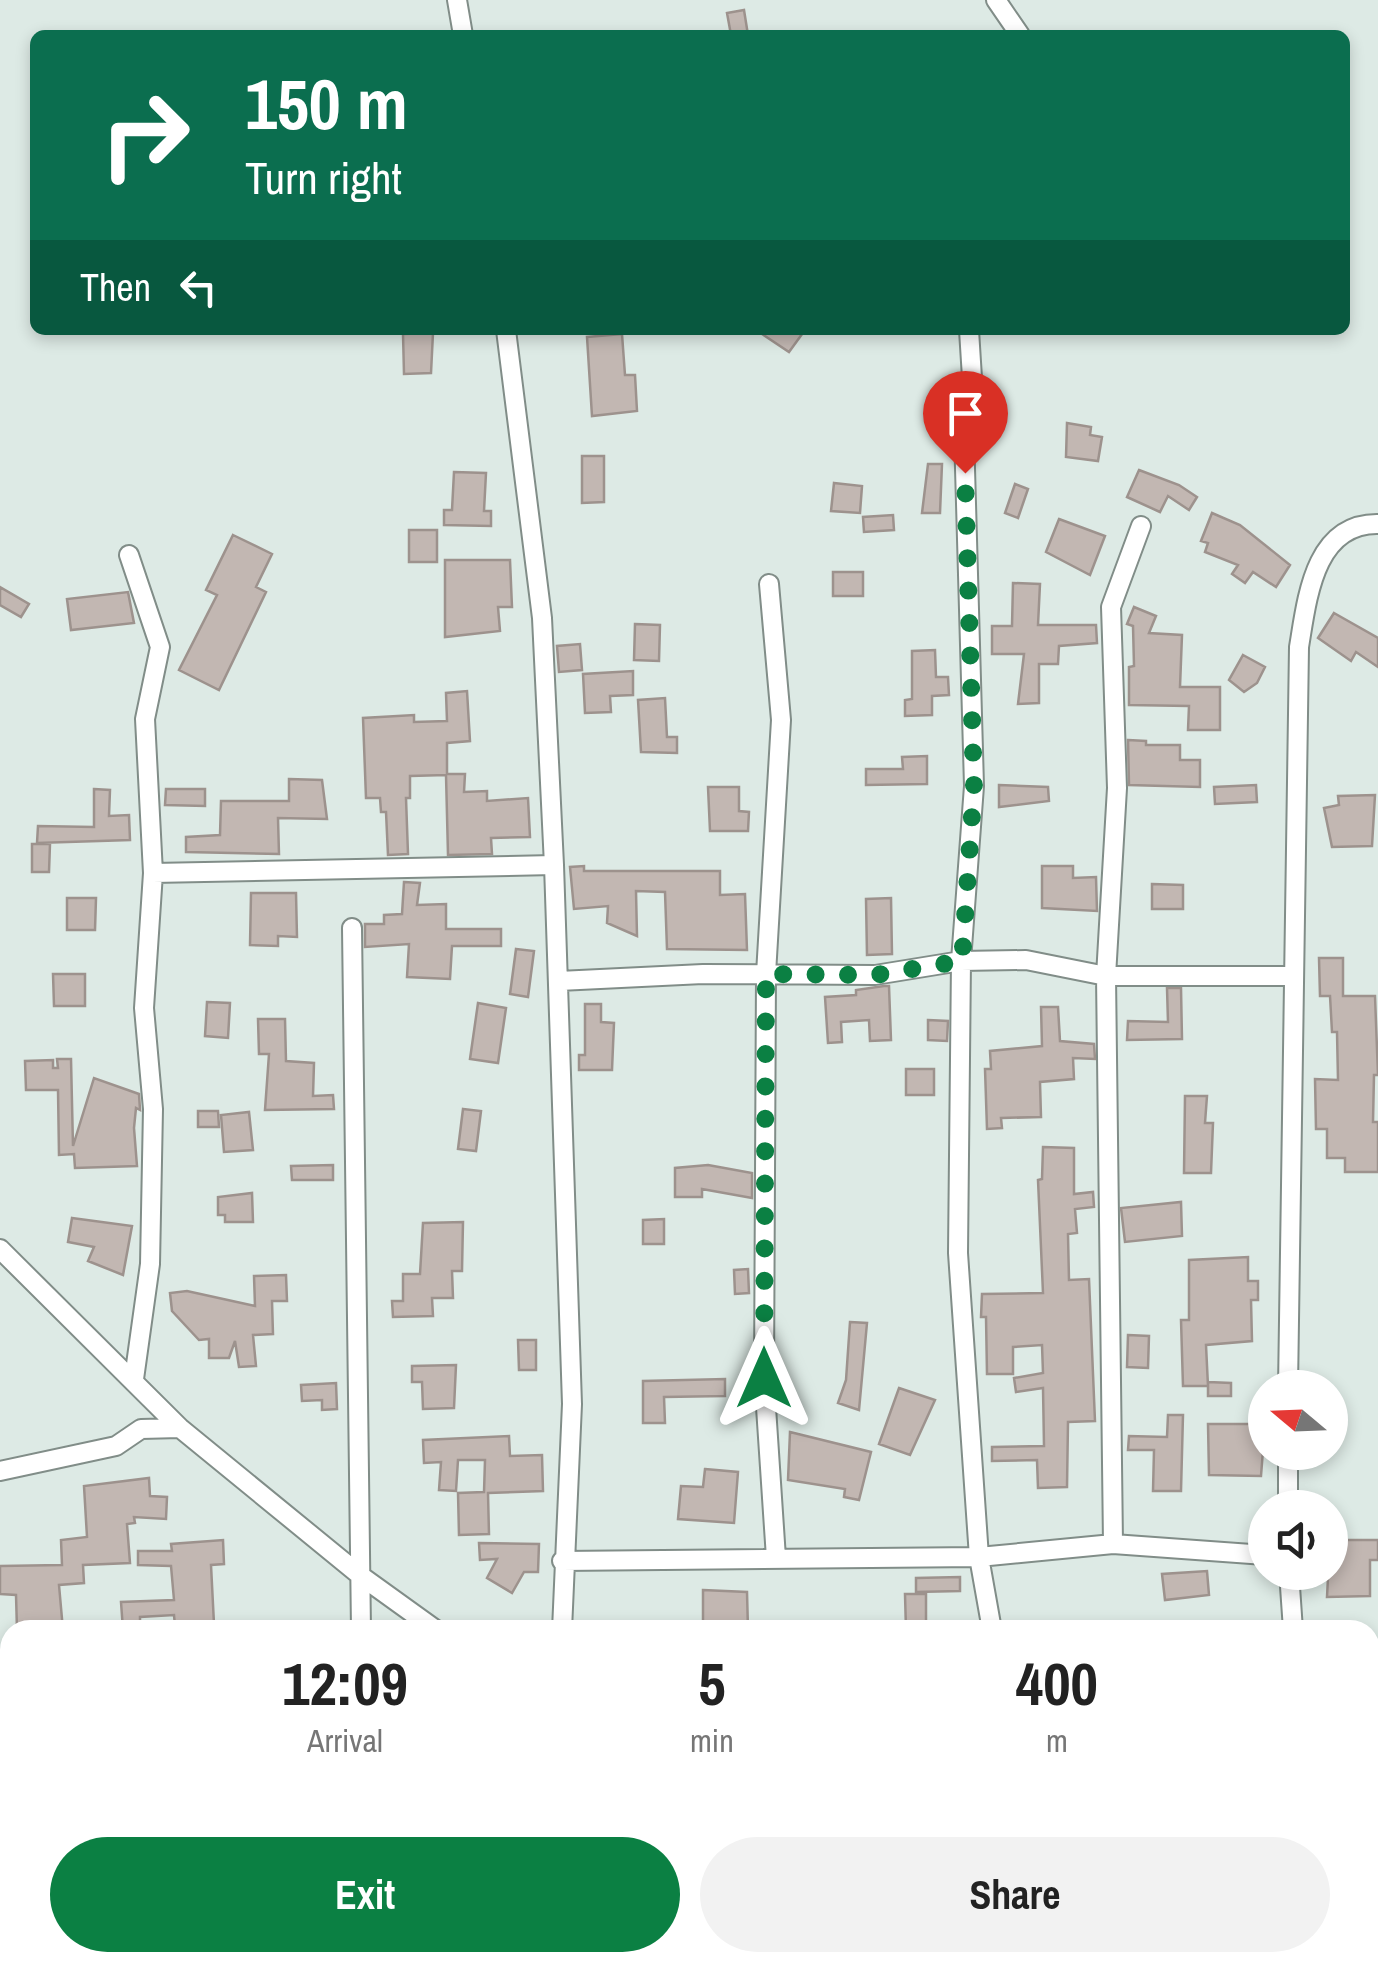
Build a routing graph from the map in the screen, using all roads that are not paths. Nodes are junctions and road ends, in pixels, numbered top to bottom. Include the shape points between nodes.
1 (457, 0) edge
2 (996, 0) edge
3 (461, 30) edge
4 (1017, 30) edge
5 (507, 335) edge
6 (969, 335) edge
7 (1378, 524) edge
8 (1141, 526) dead end
9 (129, 555) dead end
10 (769, 584) dead end
11 (554, 865) junction
12 (153, 873) junction
13 (352, 928) dead end
14 (962, 961) junction
15 (766, 974) junction
16 (1106, 976) junction
17 (1292, 976) junction
18 (559, 981) junction
19 (0, 1249) edge
20 (1288, 1370) edge
21 (134, 1379) junction
22 (180, 1428) junction
23 (0, 1471) edge
24 (1113, 1544) junction
25 (1248, 1554) edge
26 (979, 1557) junction
27 (776, 1558) junction
28 (562, 1560) junction
29 (361, 1576) junction
30 (1290, 1590) edge
31 (361, 1620) edge
32 (422, 1620) edge
33 (562, 1620) edge
34 (990, 1620) edge
35 (1292, 1620) edge

1 - 3 street
2 - 4 street
5 - 11 street via 542,618
6 - 14 street via 974,410 964,434 974,786
7 - 17 street via 1347,531 1321,555 1308,592 1299,646
8 - 16 street via 1110,608 1117,788
9 - 12 street via 160,647 144,719
10 - 15 street via 781,720
11 - 12 street
11 - 18 street
12 - 21 street via 144,1008 153,1109 150,1264
13 - 29 street
14 - 15 street via 875,975
14 - 16 street via 1026,960
14 - 26 street via 958,1253
15 - 18 street
15 - 27 street via 764,1378
16 - 17 street
16 - 24 street
17 - 20 street
18 - 28 street via 572,1404
19 - 21 street
21 - 22 street
22 - 23 street via 141,1429 116,1446
22 - 29 street
24 - 25 street
24 - 26 street
26 - 27 street
26 - 34 street
27 - 28 street
28 - 33 street
29 - 31 street
29 - 32 street
30 - 35 street

